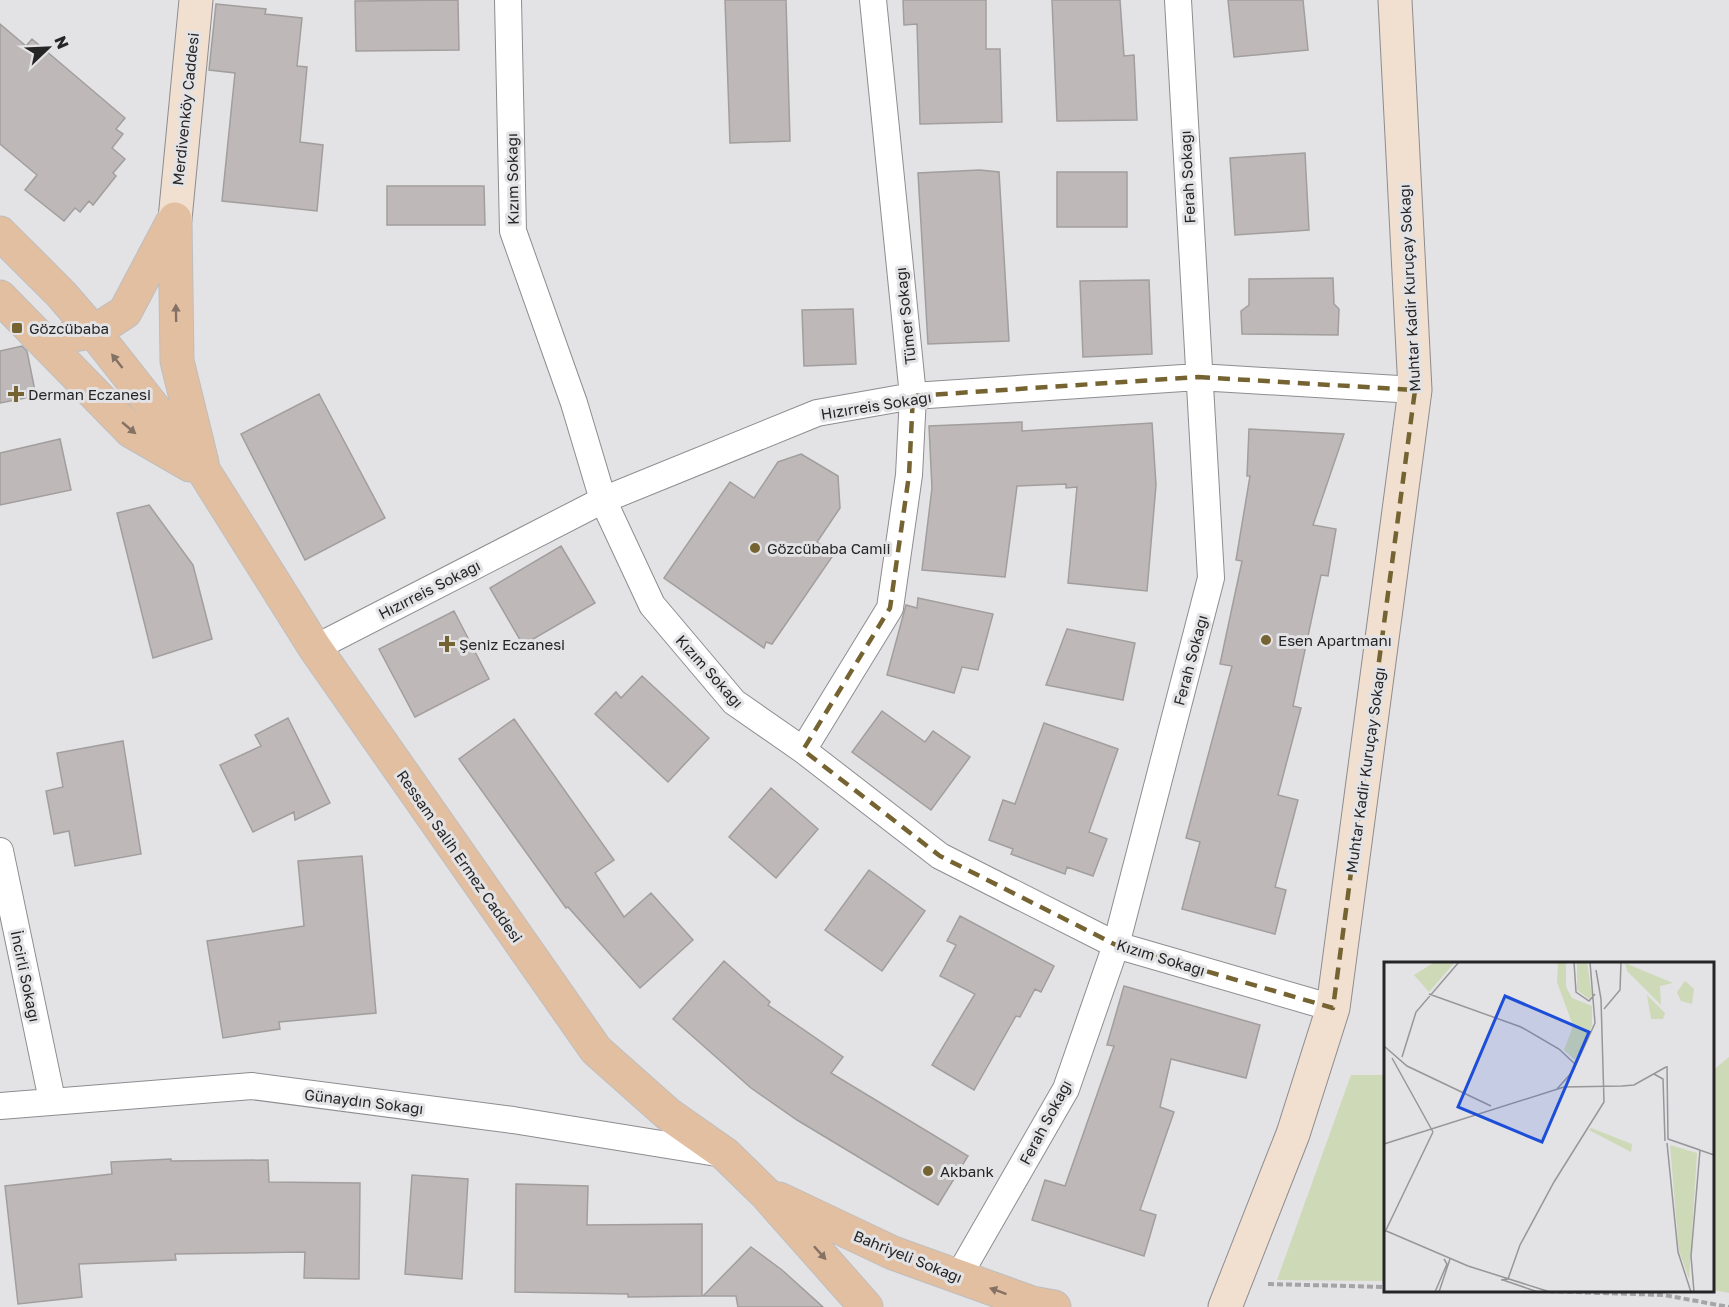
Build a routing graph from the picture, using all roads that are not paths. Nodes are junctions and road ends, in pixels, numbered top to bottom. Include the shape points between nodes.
1 (196, 0) edge
2 (508, 0) edge
3 (873, 0) edge
4 (1178, 0) edge
5 (1395, 0) edge
6 (175, 219) junction
7 (0, 233) edge
8 (0, 297) edge
9 (94, 332) junction
10 (42, 340) junction
11 (1198, 377) junction
12 (1415, 390) junction
13 (913, 396) junction
14 (205, 473) junction
15 (603, 500) junction
16 (315, 648) junction
17 (803, 750) junction
18 (0, 851) edge
19 (1116, 945) junction
20 (1333, 1008) junction
21 (52, 1100) junction
22 (0, 1106) edge
23 (725, 1154) junction
24 (766, 1194) junction
25 (958, 1277) junction
26 (1230, 1295) edge
27 (866, 1307) edge
28 (1054, 1307) edge

1 - 6 street, Merdivenköy Caddesi
2 - 15 street, Kızım Sokağı via 513,231 574,402
3 - 13 street, Tümer Sokağı
4 - 11 street, Ferah Sokağı
5 - 12 street, Muhtar Kadir Kuruçay Sokağı
6 - 9 main road via 125,312
14 -> 6 main road via 177,361
7 - 9 main road, Ressam Salih Ermez Caddesi
8 - 10 main road, Ressam Salih Ermez Caddesi
9 - 10 main road
14 -> 9 main road, Ressam Salih Ermez Caddesi
10 -> 14 main road, Ressam Salih Ermez Caddesi via 131,431
11 - 12 street, Hızırreis Sokağı
11 - 13 street, Hızırreis Sokağı
11 - 19 street, Ferah Sokağı via 1211,578
12 - 20 street, Muhtar Kadir Kuruçay Sokağı
13 - 15 street, Hızırreis Sokağı via 817,413
13 - 17 street, Tümer Sokağı via 909,475 890,608
14 - 16 main road, Ressam Salih Ermez Caddesi
15 - 16 street, Hızırreis Sokağı
15 - 17 street, Kızım Sokağı via 652,605 734,702
16 - 23 main road, Ressam Salih Ermez Caddesi via 596,1050 668,1114
17 - 19 street, Kızım Sokağı via 940,856
18 - 21 street, İncirli Sokağı
19 - 20 street, Kızım Sokağı
19 - 25 street, Ferah Sokağı via 1066,1089
20 - 26 street, Muhtar Kadir Kuruçay Sokağı via 1293,1134
21 - 22 street, Günaydın Sokağı
21 - 23 street, Günaydın Sokağı via 252,1086 513,1120
23 - 24 main road, Ressam Salih Ermez Caddesi
24 - 25 main road, Bahriyeli Sokağı via 893,1253
24 -> 27 main road, Ressam Salih Ermez Caddesi
28 -> 25 main road, Bahriyeli Sokağı

